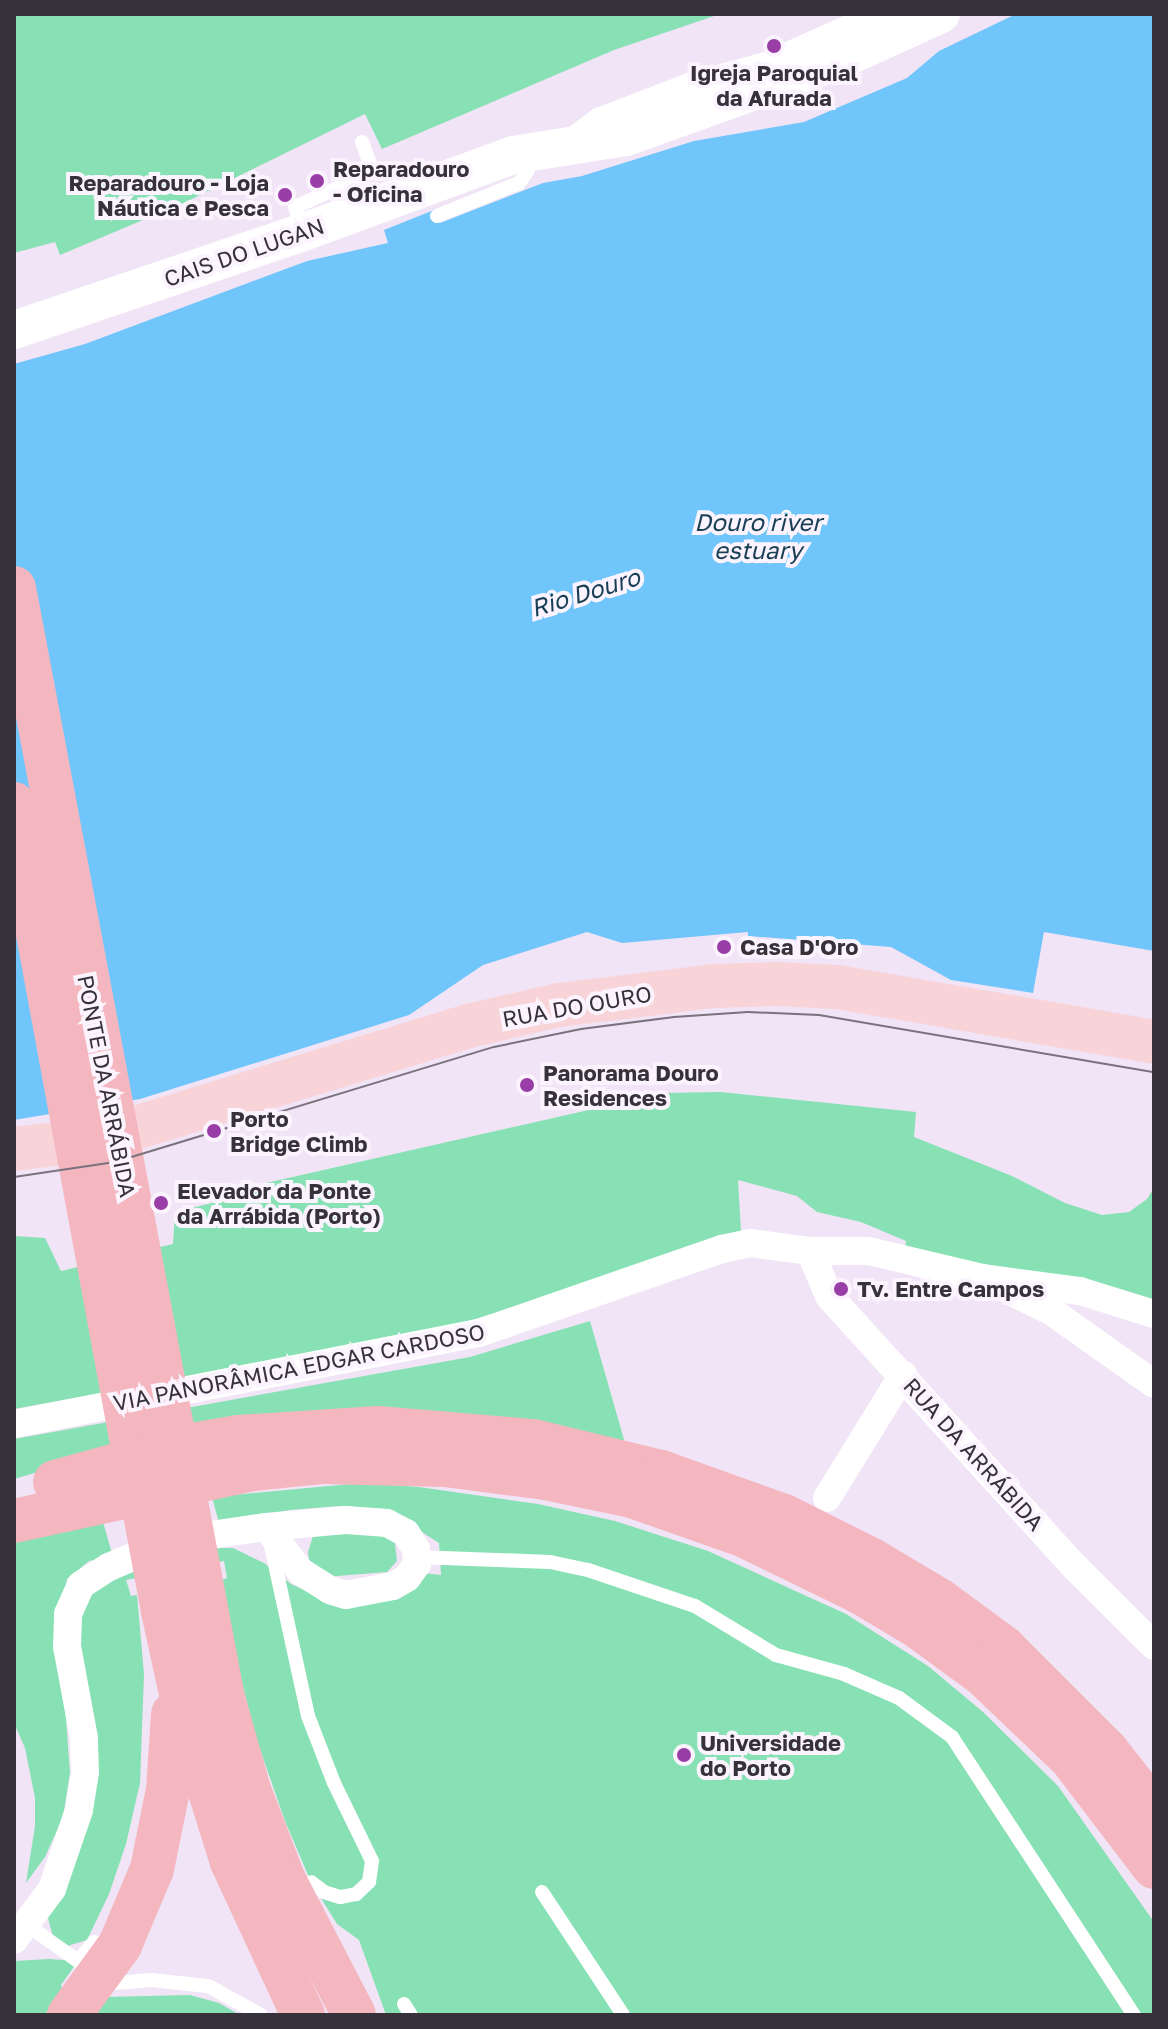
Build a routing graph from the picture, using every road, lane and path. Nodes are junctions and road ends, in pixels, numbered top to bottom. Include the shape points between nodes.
1 (882, 14) edge
2 (941, 14) edge
3 (362, 142) dead end
4 (566, 147) junction
5 (526, 153) junction
6 (437, 216) dead end
7 (301, 233) junction
8 (14, 330) edge
9 (14, 588) edge
10 (14, 804) edge
11 (1154, 1042) edge
12 (14, 1149) edge
13 (810, 1251) junction
14 (982, 1278) junction
15 (1154, 1314) edge
16 (903, 1375) junction
17 (1154, 1384) edge
18 (14, 1424) edge
19 (14, 1493) edge
20 (827, 1498) dead end
21 (14, 1521) edge
22 (266, 1527) junction
23 (416, 1557) junction
24 (180, 1587) junction
25 (1154, 1646) edge
26 (170, 1647) junction
27 (1154, 1811) edge
28 (1154, 1867) edge
29 (311, 1882) dead end
30 (542, 1892) dead end
31 (21, 1932) edge
32 (86, 1980) edge
33 (261, 2015) edge
34 (303, 2015) edge
35 (354, 2015) edge
36 (623, 2015) edge
37 (1134, 2015) edge

1 - 4 street via 766,66 692,86 601,121
2 - 4 main road, CAIS DO LUGAN via 838,61 626,137
3 - 7 lane via 373,172 295,207
4 - 5 main road, CAIS DO LUGAN
5 - 6 lane via 528,170 519,183
5 - 7 main road, CAIS DO LUGAN
7 - 8 main road, CAIS DO LUGAN
9 - 24 highway, PONTE DA ARRÁBIDA
10 - 24 highway, PONTE DA ARRÁBIDA
11 - 12 main road, RUA DO OURO via 837,987 700,987 573,1003 483,1023 99,1139
13 - 14 street, VIA PANORÂMICA EDGAR CARDOSO via 869,1251
13 - 16 street, RUA DA ARRÁBIDA via 829,1296
13 - 18 street, VIA PANORÂMICA EDGAR CARDOSO via 750,1243 722,1249 479,1333
14 - 15 street via 1080,1291
14 - 17 street via 1051,1311
16 - 20 street
16 - 25 street, RUA DA ARRÁBIDA via 1074,1566
19 - 27 highway via 186,1446 289,1431 378,1428 485,1435 578,1450 661,1472 784,1516 939,1600 1014,1658 1107,1751
21 - 28 highway via 252,1469 324,1462 445,1465 632,1496 755,1540 917,1626 984,1675 1071,1758
22 - 23 street via 346,1520 387,1523 406,1533
22 - 23 street via 301,1572 346,1595 393,1586 407,1578
22 - 29 lane via 308,1716 372,1861 369,1882 356,1894 340,1897
22 - 31 street via 170,1541 94,1575 72,1598 67,1646 85,1772 79,1810 52,1889
23 - 37 lane via 550,1562 588,1570 695,1606 776,1655 844,1674 899,1698 952,1737
24 - 26 highway
24 - 35 highway via 283,1878
26 - 32 highway via 173,1741 161,1832 140,1903 120,1945
26 - 34 highway via 215,1818
30 - 36 lane
31 - 32 lane via 78,1961
32 - 33 lane via 208,1986

